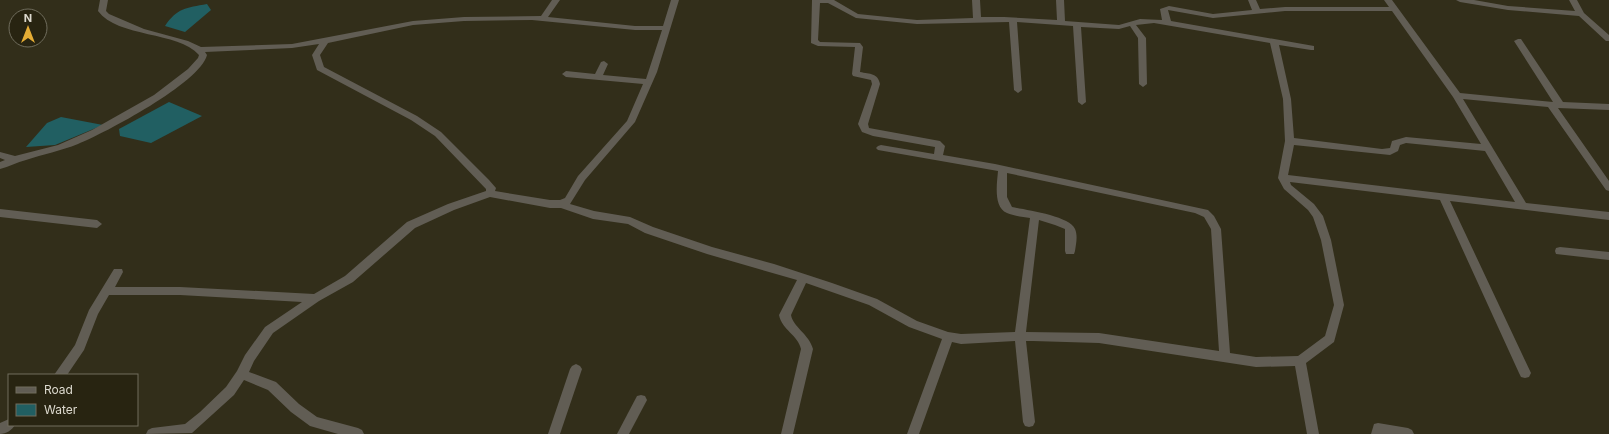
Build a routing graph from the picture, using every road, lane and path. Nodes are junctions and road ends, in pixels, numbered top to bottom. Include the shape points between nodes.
1 (104, 0) edge
2 (556, 0) edge
3 (676, 0) edge
4 (817, 0) edge
5 (976, 0) edge
6 (1060, 0) edge
7 (1252, 0) edge
8 (1388, 0) edge
9 (1460, 0) edge
10 (1573, 0) edge
11 (1394, 9) junction
12 (1257, 12) junction
13 (1581, 14) junction
14 (543, 19) junction
15 (977, 19) junction
16 (1013, 20) junction
17 (1061, 23) junction
18 (1167, 23) junction
19 (1077, 24) junction
20 (1132, 24) junction
21 (667, 28) junction
22 (1609, 38) edge
23 (325, 41) junction
24 (1518, 41) dead end
25 (1274, 43) junction
26 (1311, 48) dead end
27 (200, 50) junction
28 (604, 64) dead end
29 (566, 74) dead end
30 (598, 76) junction
31 (649, 82) junction
32 (1143, 84) dead end
33 (1018, 90) dead end
34 (1457, 96) junction
35 (1082, 102) dead end
36 (1555, 105) junction
37 (1609, 106) edge
38 (1290, 141) junction
39 (881, 148) dead end
40 (1488, 148) junction
41 (0, 155) edge
42 (938, 158) junction
43 (14, 159) junction
44 (0, 166) edge
45 (1003, 170) junction
46 (1283, 178) junction
47 (1605, 178) edge
48 (1609, 188) edge
49 (490, 193) junction
50 (1444, 198) junction
51 (562, 204) junction
52 (1523, 206) junction
53 (0, 213) edge
54 (1035, 216) junction
55 (1609, 216) edge
56 (97, 224) dead end
57 (1070, 251) dead end
58 (1560, 251) dead end
59 (1609, 256) edge
60 (118, 272) dead end
61 (803, 278) junction
62 (106, 292) junction
63 (315, 298) junction
64 (1020, 336) junction
65 (948, 337) junction
66 (1225, 358) junction
67 (1300, 361) junction
68 (576, 369) dead end
69 (1525, 373) dead end
70 (61, 374) edge
71 (242, 374) junction
72 (641, 400) dead end
73 (1029, 422) dead end
74 (152, 434) edge
75 (358, 434) edge
76 (554, 434) edge
77 (623, 434) edge
78 (787, 434) edge
79 (913, 434) edge
80 (1313, 434) edge
81 (1377, 434) edge
82 (1408, 434) edge

1 - 27 street via 102,11 106,16 130,27
2 - 14 street
3 - 21 street
4 - 15 street via 839,4 856,16 917,22
4 - 42 street via 814,42 857,45 859,47 856,74 875,79 876,84 863,124 865,130 937,143 940,146
5 - 15 street
6 - 17 street
7 - 12 street
8 - 11 street
9 - 13 street via 1508,8
10 - 13 street
11 - 12 street via 1285,9
11 - 34 street
12 - 18 street via 1213,16 1169,8 1164,9
13 - 22 street
14 - 21 street via 635,28
14 - 23 street via 413,23
15 - 16 street
16 - 17 street
16 - 33 street
17 - 19 street
18 - 20 street via 1140,21
18 - 25 street
19 - 20 street via 1120,27
19 - 35 street
20 - 32 street via 1142,38
21 - 31 street
23 - 27 street via 268,48
23 - 49 street via 316,55 320,68 408,114 438,134 486,182 491,188
24 - 36 street
25 - 26 street
25 - 38 street via 1287,99
27 - 43 street via 202,59 190,72 116,121 70,143
28 - 30 street
29 - 30 street
30 - 31 street
31 - 51 street via 630,122 596,158 569,200
34 - 36 street
34 - 40 street
36 - 37 street
36 - 47 street
38 - 40 street via 1382,152 1390,152 1395,149 1395,143 1406,140
38 - 46 street
39 - 42 street
40 - 52 street
41 - 43 street
42 - 45 street
43 - 44 street
45 - 54 street via 1004,205 1009,210
45 - 66 street via 1210,214 1216,229
46 - 50 street
46 - 67 street via 1289,190 1311,207 1318,216 1326,240 1339,305 1330,339
47 - 48 street
49 - 51 street
49 - 63 street via 411,225 349,279
50 - 52 street
50 - 69 street
51 - 61 street via 593,215 630,222 711,251
52 - 55 street
53 - 56 street
54 - 57 street via 1068,226
54 - 64 street
58 - 59 street
60 - 62 street
61 - 65 street via 872,302 913,324
61 - 78 street via 785,316 807,349
62 - 63 street via 180,291
62 - 70 street via 93,313 80,347
63 - 71 street via 269,330 249,358
64 - 65 street via 961,339
64 - 66 street via 1099,338
64 - 73 street
65 - 79 street
66 - 67 street via 1256,362
67 - 80 street
68 - 76 street
71 - 74 street via 230,391 188,428
71 - 75 street via 272,386 314,422
72 - 77 street
81 - 82 street via 1378,428

